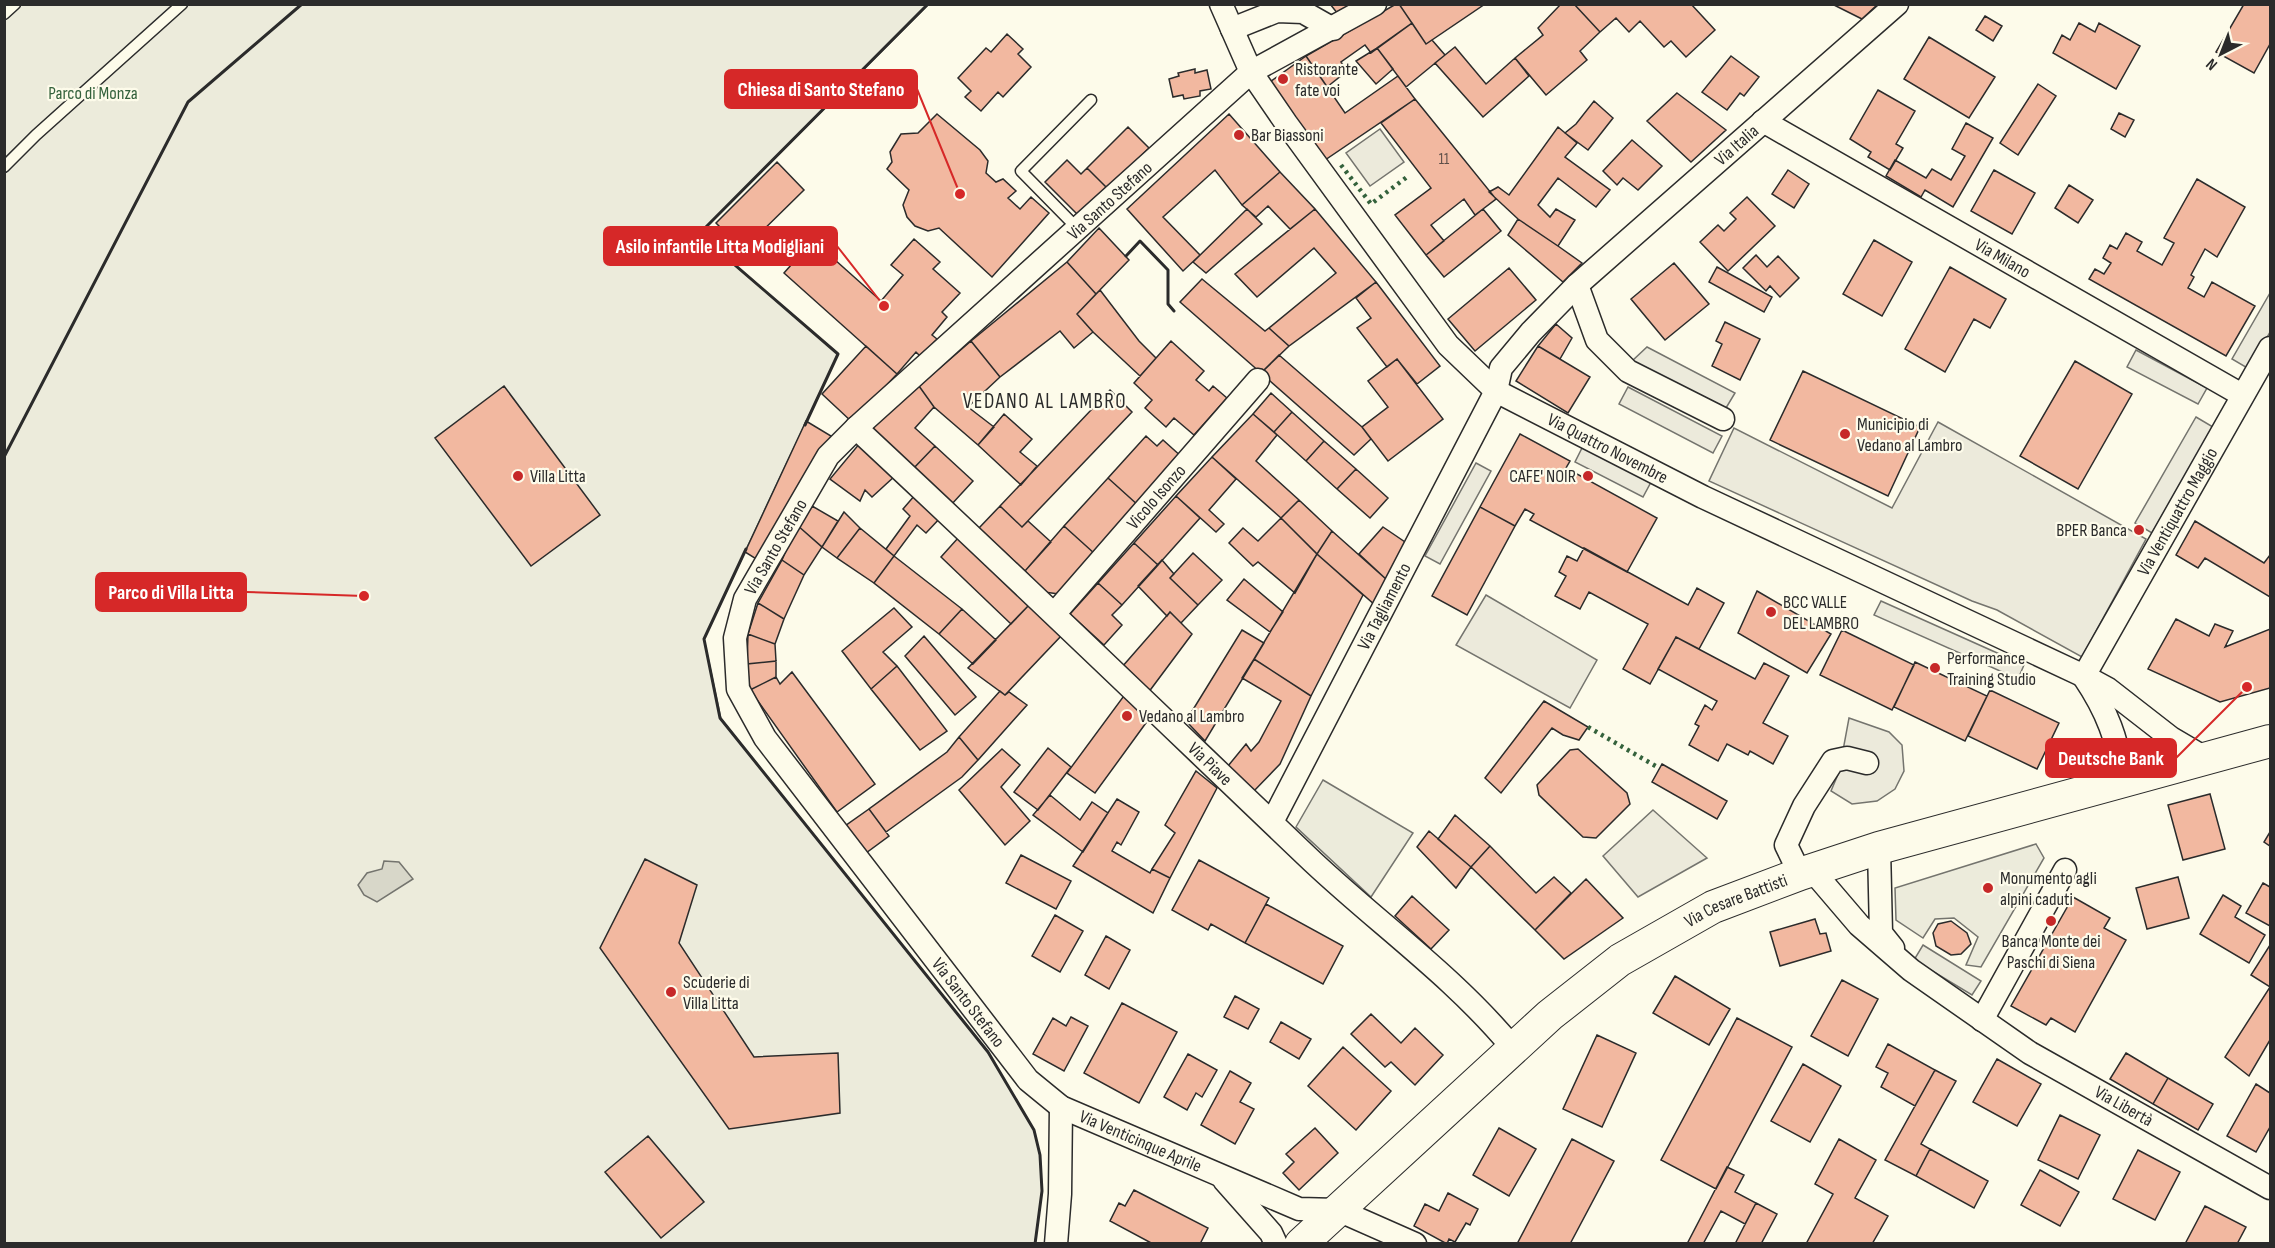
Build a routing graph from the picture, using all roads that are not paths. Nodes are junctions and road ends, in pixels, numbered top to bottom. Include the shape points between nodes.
1 (15, 4) edge
2 (182, 4) edge
3 (1221, 4) edge
4 (1375, 4) edge
5 (1897, 4) edge
6 (4, 14) edge
7 (1232, 29) junction
8 (1333, 29) junction
9 (1251, 72) junction
10 (1091, 100) dead end
11 (1763, 121) junction
12 (4, 167) edge
13 (1079, 229) junction
14 (1577, 285) junction
15 (2271, 348) edge
16 (1258, 380) dead end
17 (1496, 391) junction
18 (2242, 395) junction
19 (1723, 419) dead end
20 (856, 428) junction
21 (1055, 614) junction
22 (2084, 676) junction
23 (2271, 741) edge
24 (2205, 758) junction
25 (1867, 763) dead end
26 (2123, 780) junction
27 (1272, 822) junction
28 (1879, 848) junction
29 (2065, 870) dead end
30 (1806, 872) junction
31 (1911, 970) junction
32 (1982, 1020) junction
33 (1512, 1047) junction
34 (1061, 1107) junction
35 (1219, 1175) junction
36 (2271, 1188) edge
37 (1338, 1210) junction
38 (1056, 1244) edge
39 (1276, 1244) edge
40 (1301, 1244) edge
41 (1415, 1244) edge

1 - 6 lane
2 - 12 lane
3 - 7 street, Via Quattro Novembre
4 - 8 street, Via Santo Stefano
5 - 11 street, Via Italia
7 - 8 street via 1277,11 1303,12
7 - 9 street, Via Quattro Novembre
8 - 9 street, Via Santo Stefano
9 - 13 street, Via Santo Stefano
9 - 17 street, Via Quattro Novembre via 1448,345
10 - 13 lane via 1021,171
11 - 14 street, Via Italia
11 - 18 street, Via Milano
13 - 20 street, Via Santo Stefano
14 - 17 street, Via Italia via 1501,368
14 - 19 street via 1597,340 1628,371
15 - 18 street, Via Ventiquattro Maggio
16 - 21 street, Vicolo Isonzo
17 - 22 street, Via Quattro Novembre via 1703,497
17 - 27 street, Via Tagliamento
18 - 22 street, Via Ventiquattro Maggio
20 - 21 street, Via Piave
20 - 34 street, Via Santo Stefano via 828,456 745,599 735,638 738,689 765,738 1028,1080
21 - 27 street, Via Piave
22 - 24 street, Via Quattro Novembre via 2108,689 2170,738
22 - 26 street via 2108,716 2120,753
23 - 24 main road, Via Cesare Battisti
24 - 26 main road, Via Cesare Battisti
25 - 30 street, Via Libertà via 1847,758 1833,761 1804,807 1786,845
26 - 28 main road, Via Cesare Battisti
27 - 33 street, Via Piave via 1437,970
28 - 30 main road, Via Cesare Battisti
28 - 31 street, Via Libertà via 1881,933
29 - 32 street
30 - 31 street, Via Libertà
30 - 33 main road, Via Cesare Battisti via 1713,907 1630,954
31 - 32 street, Via Libertà
32 - 36 street, Via Libertà via 2030,1053
33 - 37 main road, Via Cesare Battisti
34 - 35 street, Via Venticinque Aprile
34 - 38 street
35 - 37 street, Via Venticinque Aprile via 1299,1209
35 - 39 street, Via Venticinque Aprile via 1271,1233
37 - 40 main road, Via Cesare Battisti
37 - 41 street

